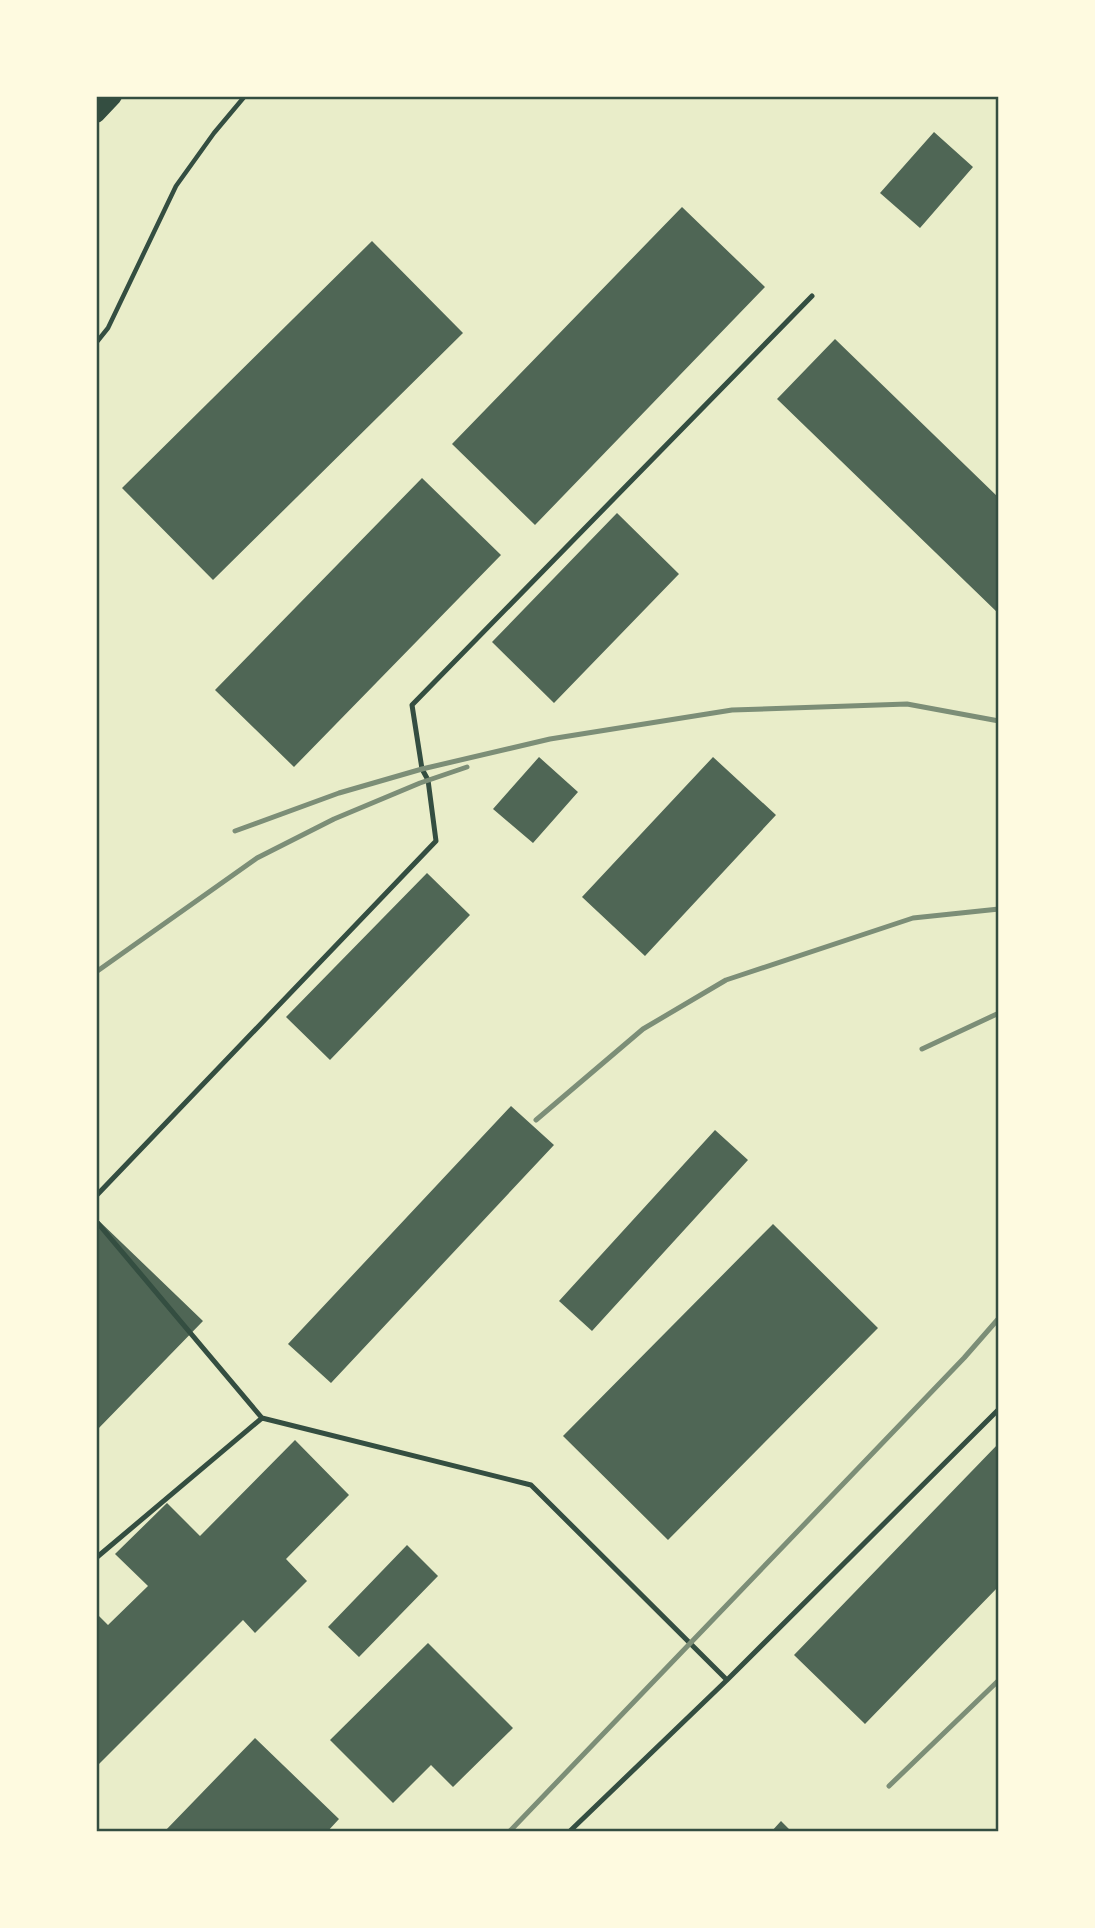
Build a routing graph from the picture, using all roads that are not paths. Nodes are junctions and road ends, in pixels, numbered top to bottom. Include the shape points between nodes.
1 (113, 96) edge
2 (96, 114) edge
3 (812, 296) dead end
4 (96, 1196) edge
5 (96, 1221) edge
6 (999, 1409) edge
7 (262, 1418) junction
8 (96, 1558) edge
9 (727, 1680) junction
10 (569, 1832) edge

1 - 2 main road
3 - 4 lane via 412,705 436,841
5 - 7 lane
6 - 9 lane
7 - 8 lane
7 - 9 lane via 531,1485
9 - 10 lane

